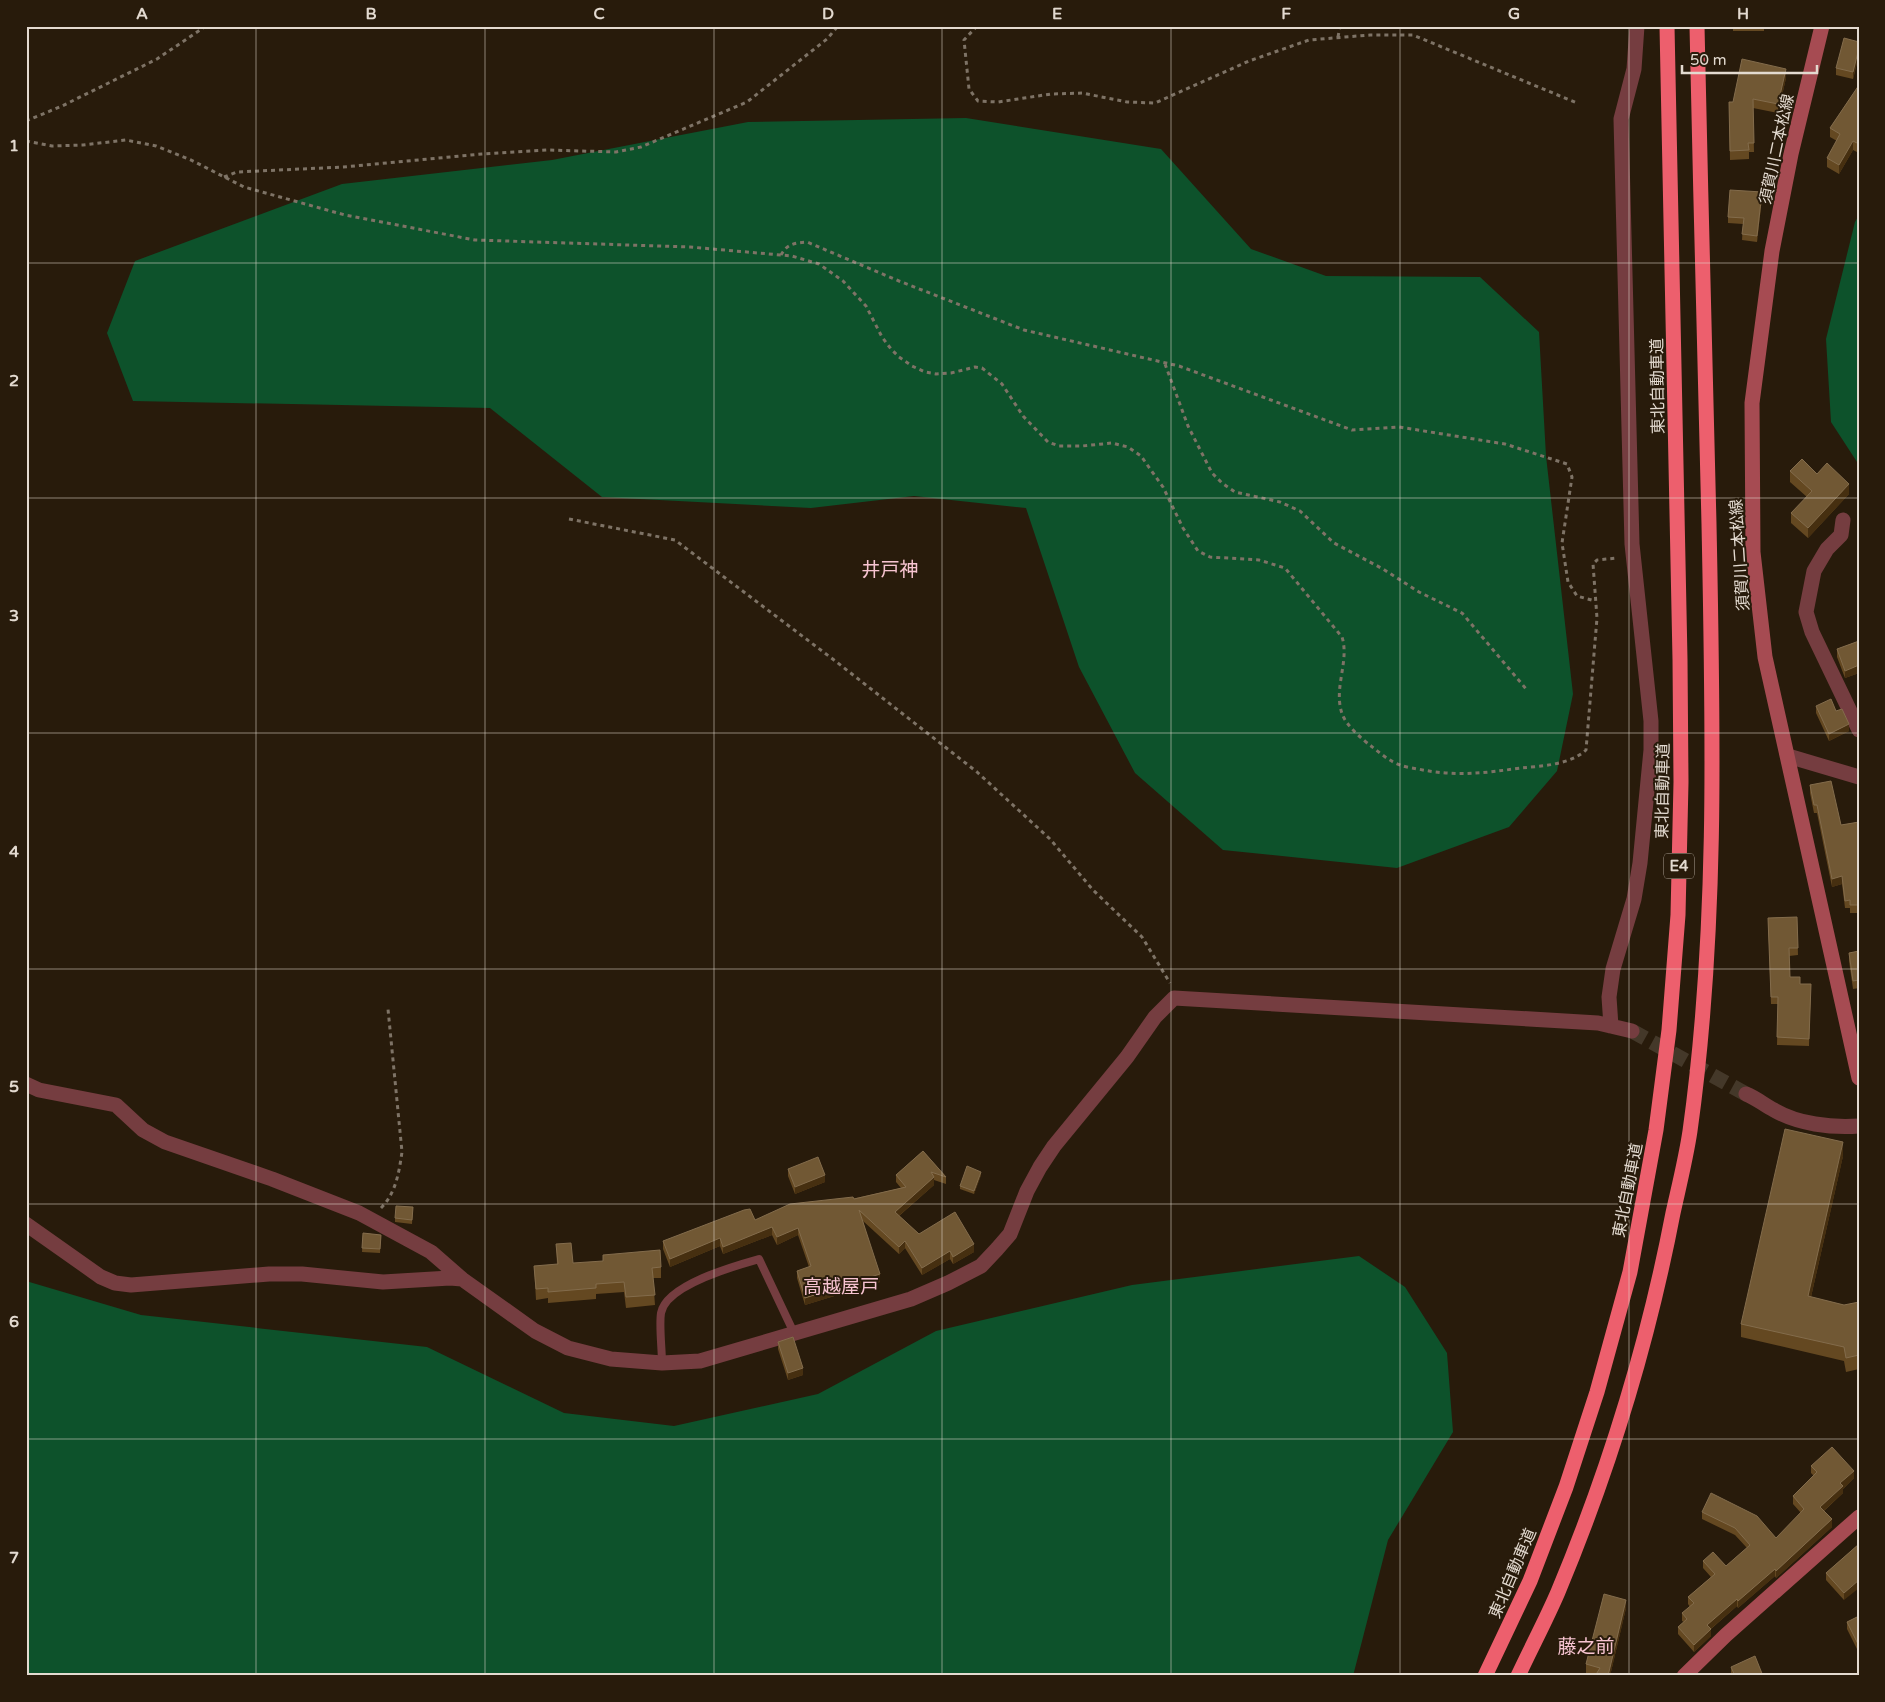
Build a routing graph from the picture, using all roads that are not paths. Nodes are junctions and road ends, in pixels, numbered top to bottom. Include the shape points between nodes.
1 (1637, 26) edge
2 (1667, 26) edge
3 (1697, 26) edge
4 (1822, 26) edge
5 (1843, 520) dead end
6 (1859, 730) edge
7 (1788, 756) junction
8 (1859, 778) edge
9 (1611, 1026) junction
10 (1632, 1031) tunnel mouth
11 (1859, 1078) edge
12 (26, 1084) edge
13 (1746, 1094) tunnel mouth
14 (1859, 1126) edge
15 (26, 1224) edge
16 (462, 1280) junction
17 (794, 1333) junction
18 (662, 1363) junction
19 (1859, 1517) edge
20 (1485, 1676) edge
21 (1518, 1676) edge
22 (1684, 1676) edge

1 - 9 street via 1634,69 1621,119 1634,558 1651,721 1651,750 1634,899 1609,997
2 - 20 highway, 東北自動車道 / E4 via 1681,782 1678,915 1670,1030 1630,1272 1597,1392 1566,1487 1530,1581
3 - 21 highway, E4 via 1712,657 1712,786 1709,918 1690,1133 1661,1278 1627,1402 1557,1594
4 - 7 main road, 須賀川二本松線 via 1772,251 1752,403 1753,552 1765,658
5 - 6 street via 1840,534 1814,570 1806,612 1812,632
7 - 8 street
7 - 11 main road, 須賀川二本松線
9 - 10 street
9 - 17 street via 1174,998 1054,1146 1027,1191 1010,1234 981,1266 911,1298
12 - 16 street via 39,1090 116,1105 143,1130 165,1142 359,1213 431,1252
13 - 14 street via 1794,1119 1823,1126
15 - 16 street via 101,1277 115,1283 131,1285 269,1274 383,1282
16 - 18 street via 535,1331 568,1348 611,1359
17 - 18 street via 700,1362
17 - 18 lane via 759,1259 707,1276 680,1290 664,1304 661,1314
19 - 22 main road

